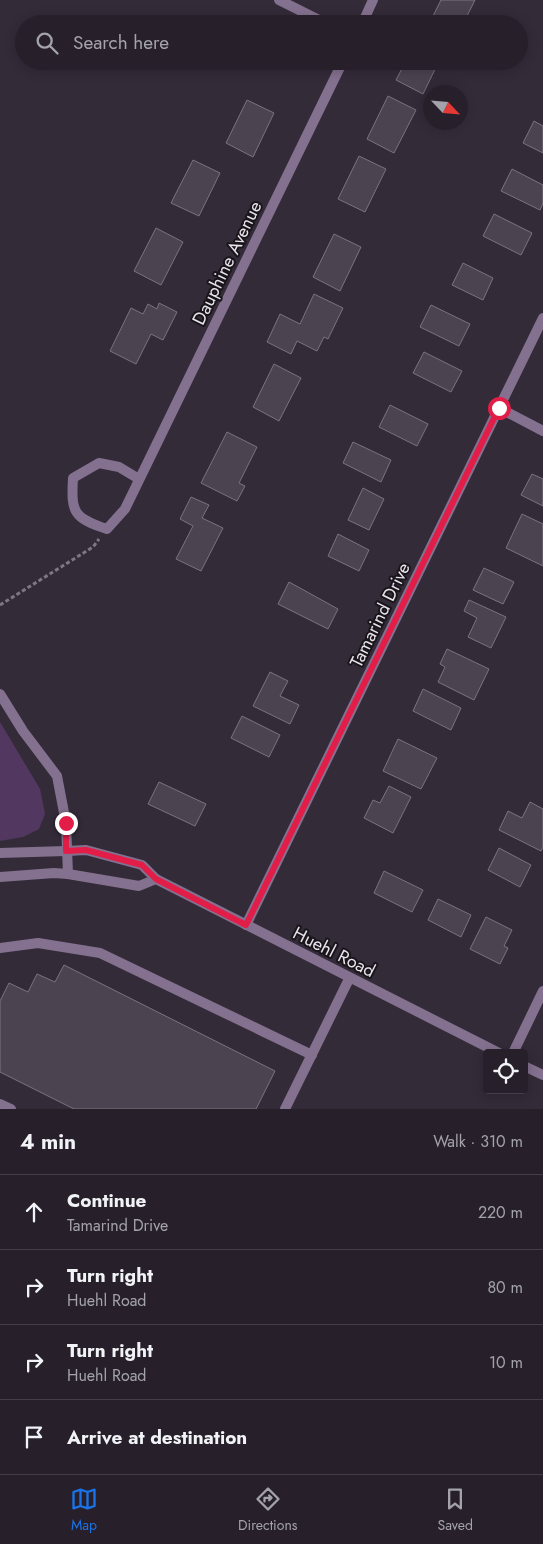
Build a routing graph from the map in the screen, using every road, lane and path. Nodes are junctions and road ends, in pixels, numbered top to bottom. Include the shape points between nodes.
1 (279, 0) edge
2 (373, 0) edge
3 (309, 15) edge
4 (366, 15) edge
5 (339, 70) edge
6 (543, 318) edge
7 (499, 408) junction
8 (543, 431) edge
9 (140, 479) junction
10 (107, 529) junction
11 (0, 605) edge
12 (0, 694) edge
13 (66, 851) junction
14 (0, 853) edge
15 (68, 874) junction
16 (0, 877) edge
17 (156, 879) junction
18 (246, 925) junction
19 (0, 948) edge
20 (349, 979) junction
21 (543, 991) edge
22 (491, 1049) edge
23 (515, 1049) edge
24 (312, 1055) junction
25 (528, 1068) edge
26 (543, 1075) edge
27 (0, 1104) edge
28 (11, 1109) edge
29 (284, 1109) edge

1 - 3 street
2 - 4 street
5 - 9 street, Dauphine Avenue
6 - 7 street, Tamarind Drive
7 - 8 street
7 - 18 street, Tamarind Drive
9 - 10 street, Dauphine Avenue via 125,509
9 - 10 street via 119,467 98,464 74,478 71,503 84,522
10 - 11 path via 93,547
12 - 13 street via 57,776 66,823
13 - 14 street, Huehl Road
13 - 15 street
13 - 17 street, Huehl Road via 86,850 142,865
15 - 16 street
15 - 17 street via 140,886
17 - 18 street, Huehl Road
18 - 20 street, Huehl Road
19 - 24 street via 38,943 100,953
20 - 22 street, Huehl Road
20 - 24 street
21 - 23 street
24 - 29 street
25 - 26 street
27 - 28 street

